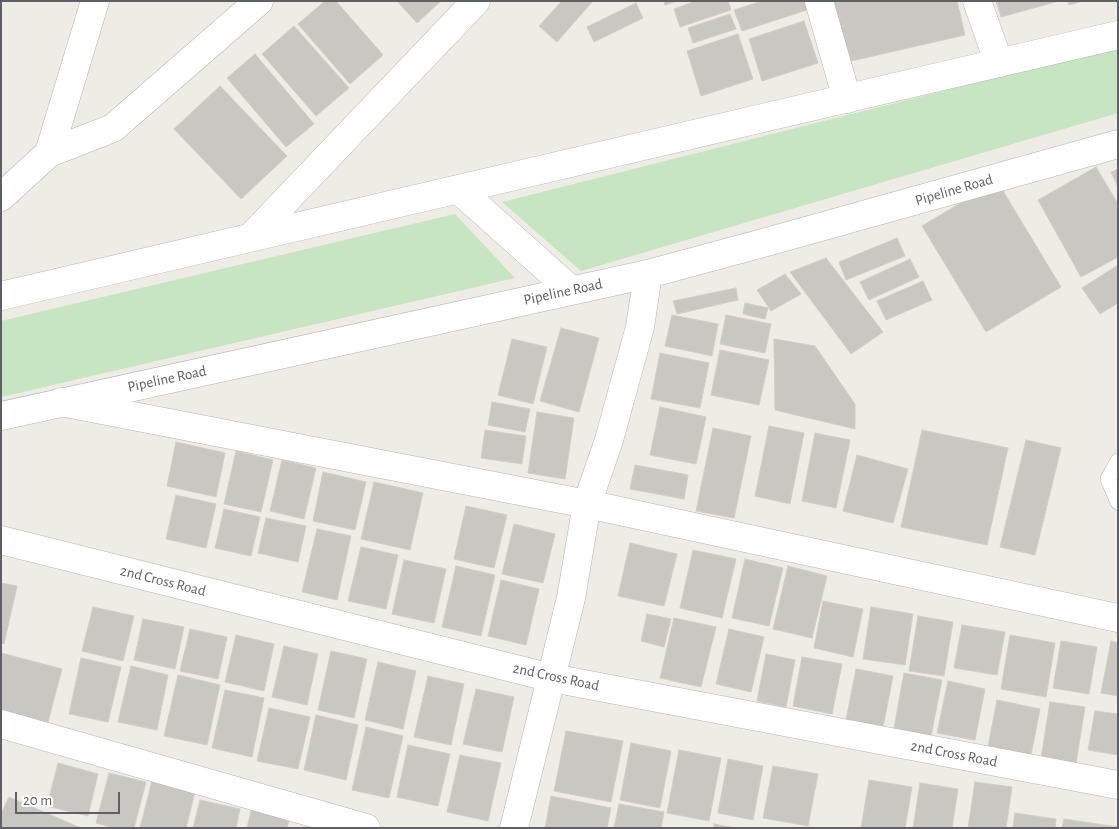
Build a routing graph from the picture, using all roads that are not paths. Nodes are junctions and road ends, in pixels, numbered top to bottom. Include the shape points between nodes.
1 (95, 1) edge
2 (259, 1) edge
3 (476, 1) edge
4 (818, 1) edge
5 (977, 1) edge
6 (1118, 35) edge
7 (999, 63) junction
8 (847, 99) junction
9 (1118, 144) edge
10 (49, 153) junction
11 (459, 190) junction
12 (1, 197) edge
13 (252, 236) junction
14 (648, 274) junction
15 (571, 290) junction
16 (1, 296) edge
17 (61, 402) junction
18 (1, 416) edge
19 (1118, 461) edge
20 (1118, 502) edge
21 (587, 504) junction
22 (1, 540) edge
23 (1118, 618) edge
24 (552, 678) junction
25 (1, 724) edge
26 (1118, 785) edge
27 (366, 828) edge
28 (514, 828) edge

1 - 10 street
2 - 10 street via 113,128
3 - 13 street
4 - 8 street
5 - 7 street
6 - 7 street
7 - 8 street
8 - 11 street
9 - 14 street, Pipeline Road
10 - 12 street
11 - 13 street
11 - 15 street
13 - 16 street
14 - 15 street, Pipeline Road
14 - 21 street via 637,336 609,440
15 - 17 street, Pipeline Road
17 - 18 street, Pipeline Road
17 - 21 street
19 - 20 lane via 1108,479
21 - 23 street
21 - 24 street via 571,598
22 - 24 street, 2nd Cross Road
24 - 26 street, 2nd Cross Road
24 - 28 street
25 - 27 street

